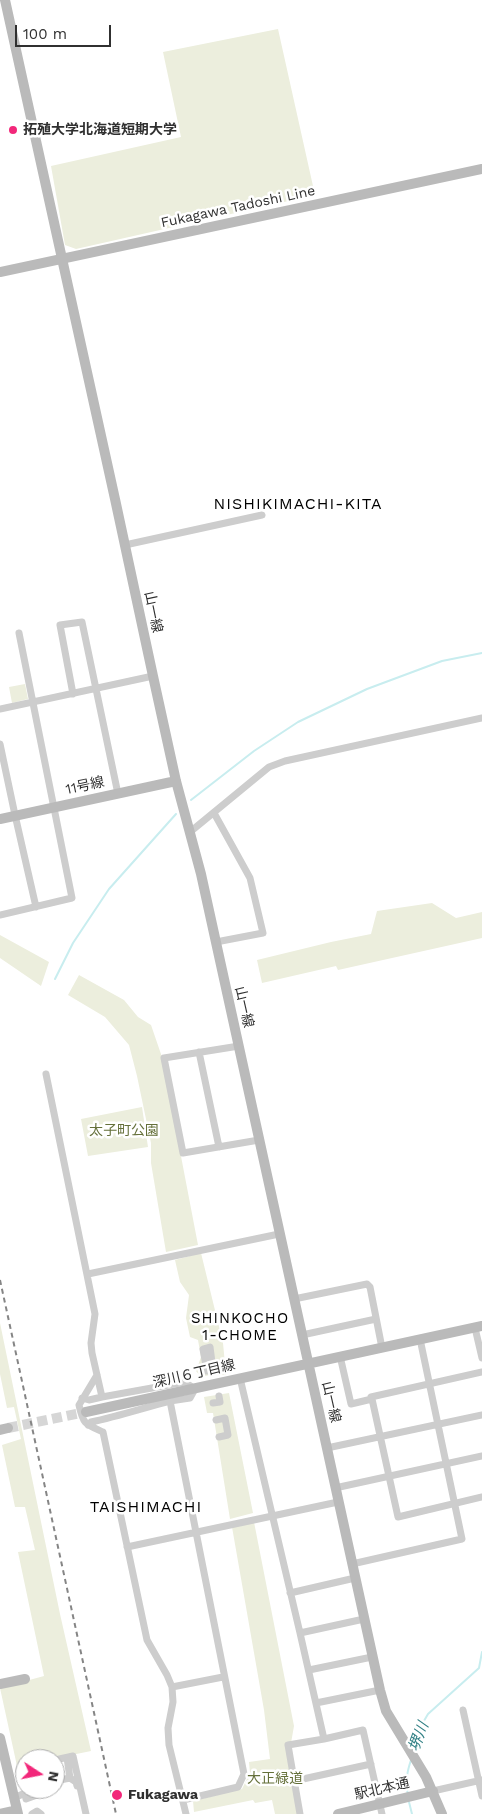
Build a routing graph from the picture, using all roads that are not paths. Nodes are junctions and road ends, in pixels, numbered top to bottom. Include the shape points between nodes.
1 (5, 0) edge
2 (482, 169) edge
3 (62, 259) junction
4 (0, 272) edge
5 (262, 515) dead end
6 (125, 545) junction
7 (19, 633) dead end
8 (152, 676) junction
9 (95, 689) junction
10 (73, 694) junction
11 (32, 702) junction
12 (0, 709) edge
13 (482, 718) edge
14 (0, 744) edge
15 (176, 781) junction
16 (118, 794) junction
17 (54, 807) junction
18 (214, 813) junction
19 (15, 815) junction
20 (0, 819) edge
21 (190, 832) junction
22 (36, 907) junction
23 (0, 915) edge
24 (216, 942) junction
25 (239, 1046) junction
26 (198, 1052) junction
27 (46, 1074) dead end
28 (259, 1140) junction
29 (219, 1147) junction
30 (280, 1234) junction
31 (88, 1274) junction
32 (294, 1299) junction
33 (376, 1319) junction
34 (479, 1327) edge
35 (302, 1335) junction
36 (420, 1340) junction
37 (382, 1348) junction
38 (340, 1356) junction
39 (482, 1358) edge
40 (308, 1363) junction
41 (482, 1372) edge
42 (97, 1375) junction
43 (240, 1378) junction
44 (429, 1384) junction
45 (195, 1388) junction
46 (219, 1396) dead end
47 (102, 1397) junction
48 (82, 1398) junction
49 (372, 1399) junction
50 (170, 1401) junction
51 (213, 1403) dead end
52 (86, 1412) tunnel mouth
53 (482, 1414) edge
54 (216, 1420) dead end
55 (437, 1424) junction
56 (88, 1425) junction
57 (380, 1436) junction
58 (219, 1437) dead end
59 (327, 1448) junction
60 (482, 1456) edge
61 (446, 1464) junction
62 (389, 1476) junction
63 (335, 1488) junction
64 (482, 1497) edge
65 (338, 1502) junction
66 (455, 1503) junction
67 (271, 1515) junction
68 (196, 1532) junction
69 (127, 1546) junction
70 (352, 1564) junction
71 (355, 1578) junction
72 (290, 1593) junction
73 (364, 1619) junction
74 (300, 1633) junction
75 (372, 1657) junction
76 (309, 1670) junction
77 (223, 1677) junction
78 (25, 1679) dead end
79 (0, 1684) edge
80 (172, 1687) junction
81 (380, 1690) junction
82 (316, 1703) junction
83 (463, 1710) dead end
84 (0, 1738) edge
85 (324, 1739) junction
86 (66, 1758) joint
87 (371, 1764) junction
88 (70, 1778) junction
89 (65, 1779) edge
90 (294, 1781) junction
91 (480, 1781) edge
92 (433, 1791) junction
93 (482, 1796) edge
94 (14, 1798) joint
95 (183, 1800) junction
96 (381, 1809) edge
97 (17, 1812) edge
98 (0, 1814) edge
99 (32, 1814) edge
100 (41, 1814) edge
101 (84, 1814) edge
102 (186, 1814) edge
103 (300, 1814) edge
104 (338, 1814) edge
105 (442, 1814) edge

1 - 3 street, 山一線
2 - 3 street, Fukagawa Tadoshi Line
3 - 4 street, Fukagawa Tadoshi Line
3 - 6 street, 山一線
5 - 6 street
6 - 8 street, 山一線
7 - 11 street
8 - 9 street
8 - 15 street, 山一線
9 - 10 street
9 - 10 street via 82,622 60,625
9 - 16 street
10 - 11 street
11 - 12 street
11 - 17 street
13 - 18 street via 285,761 269,767
14 - 19 street
15 - 16 street, 11号線
15 - 21 street, 山一線
16 - 17 street, 11号線
17 - 19 street, 11号線
17 - 22 street via 72,898
18 - 21 street
18 - 24 street via 250,878 263,933
19 - 20 street, 11号線
19 - 22 street
21 - 24 street, 山一線
22 - 23 street
24 - 25 street, 山一線
25 - 26 street
25 - 28 street, 山一線
26 - 29 street
26 - 29 street via 164,1058 183,1153
27 - 31 street
28 - 29 street
28 - 30 street, 山一線
30 - 31 street
30 - 32 street, 山一線
31 - 42 street via 95,1314 91,1343
32 - 33 street via 367,1284
32 - 35 street, 山一線
33 - 35 street
33 - 37 street
34 - 36 street, 深川６丁目線
34 - 39 street
35 - 40 street, 山一線
36 - 37 street, 深川６丁目線
36 - 44 street
37 - 38 street, 深川６丁目線
38 - 40 street, 深川６丁目線
38 - 49 street via 351,1404
40 - 43 street, 深川６丁目線
40 - 59 street, 山一線
41 - 44 street
42 - 47 street
42 - 48 street
43 - 45 street, 深川６丁目線
43 - 67 street
44 - 49 street
44 - 55 street
45 - 47 street via 185,1382
45 - 50 street via 190,1398
45 - 52 street, 深川６丁目線
46 - 51 street via 220,1402
47 - 48 street
48 - 56 street via 79,1405 82,1420
49 - 57 street
50 - 56 street
50 - 68 street
53 - 55 street
54 - 58 street via 225,1418 228,1435
55 - 57 street
55 - 61 street
56 - 69 street via 103,1432
57 - 59 street
57 - 62 street
59 - 63 street, 山一線
60 - 61 street
61 - 62 street
61 - 66 street
62 - 63 street
62 - 66 street via 398,1517
63 - 65 street, 山一線
64 - 66 street
65 - 67 street
65 - 70 street, 山一線
66 - 70 street via 462,1539
67 - 68 street
67 - 72 street
68 - 69 street
68 - 77 street
69 - 80 street via 147,1640
70 - 71 street, 山一線
71 - 72 street
71 - 73 street, 山一線
72 - 74 street
73 - 74 street
73 - 75 street, 山一線
74 - 76 street
75 - 76 street
75 - 81 street, 山一線
76 - 82 street
77 - 80 street
77 - 95 street via 244,1774 238,1787
78 - 79 street
80 - 95 street via 169,1745
81 - 82 street
81 - 92 street, 山一線 via 386,1711
82 - 85 street
83 - 91 street
84 - 94 street
85 - 87 street via 363,1730
85 - 90 street via 288,1745
86 - 88 street
86 - 101 street via 73,1756
87 - 90 street
87 - 96 street
88 - 89 street
88 - 101 street via 76,1782
90 - 103 street
91 - 92 street
91 - 93 street
92 - 96 street, 駅北本通
92 - 105 street, 山一線
94 - 97 street
95 - 102 street
96 - 104 street, 駅北本通
97 - 98 street
99 - 100 street

